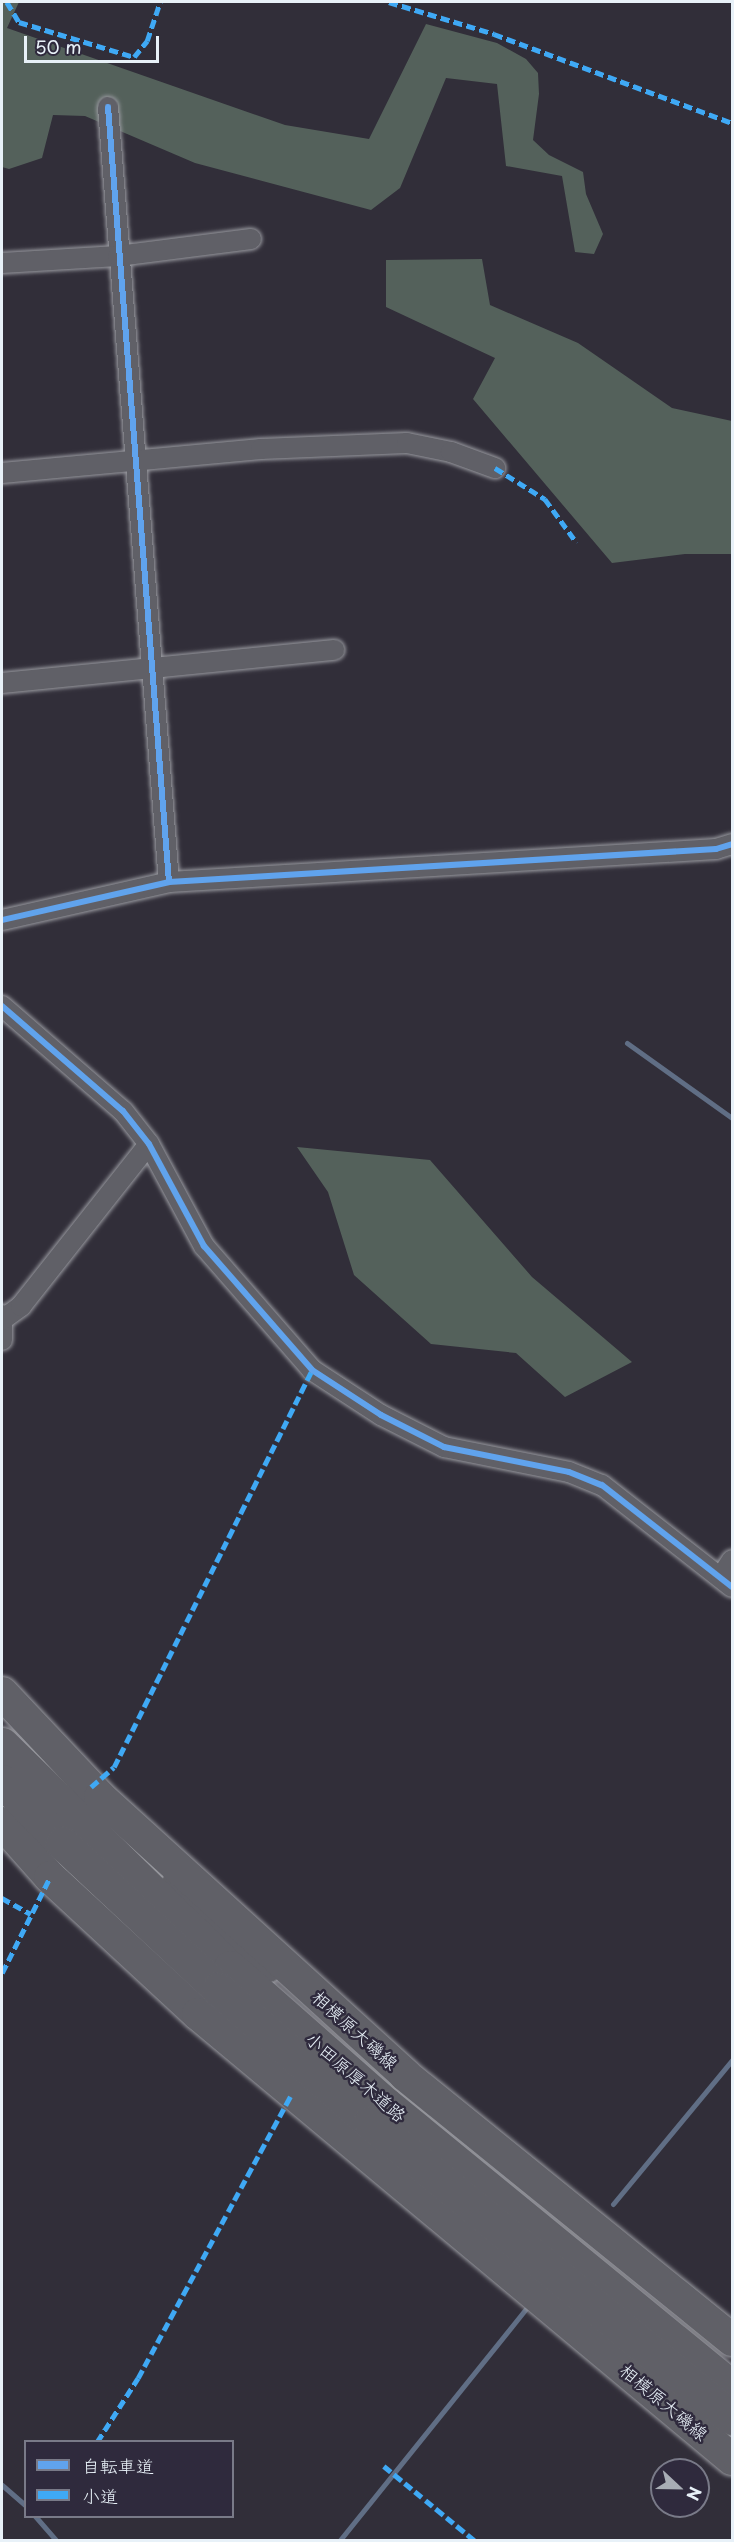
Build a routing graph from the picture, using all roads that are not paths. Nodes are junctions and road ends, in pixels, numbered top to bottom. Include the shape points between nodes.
1 (108, 107) dead end
2 (251, 239) dead end
3 (118, 256) junction
4 (2, 263) edge
5 (133, 460) junction
6 (495, 468) dead end
7 (2, 473) edge
8 (334, 650) dead end
9 (151, 671) junction
10 (2, 683) edge
11 (732, 844) edge
12 (169, 882) junction
13 (2, 920) edge
14 (2, 1006) edge
15 (149, 1144) junction
16 (2, 1315) edge
17 (2, 1320) edge
18 (2, 1340) edge
19 (732, 1560) edge
20 (727, 1582) edge
21 (2, 1693) edge
22 (2, 1744) edge
23 (2, 1781) edge
24 (2, 1824) edge
25 (732, 2340) edge
26 (732, 2387) edge
27 (732, 2418) edge
28 (732, 2459) edge

1 - 3 street
2 - 3 street
3 - 4 street
3 - 5 street
5 - 6 street via 261,449 407,443 451,452
5 - 7 street
5 - 9 street
8 - 9 street
9 - 10 street
9 - 12 street
11 - 12 street via 716,849
12 - 13 street
14 - 15 street via 123,1111
15 - 17 street via 21,1306
15 - 20 street via 204,1246 312,1370 381,1415 444,1447 569,1472 602,1485
16 - 17 street
17 - 18 street
19 - 20 street
21 - 25 main road, 相模原大磯線 via 100,1797 405,2075
22 - 26 highway, 小田原厚木道路 via 230,1967 386,2104
23 - 27 highway, 小田原厚木道路 via 62,1843 218,1989 370,2122
24 - 28 main road, 相模原大磯線 via 50,1877 198,2014

